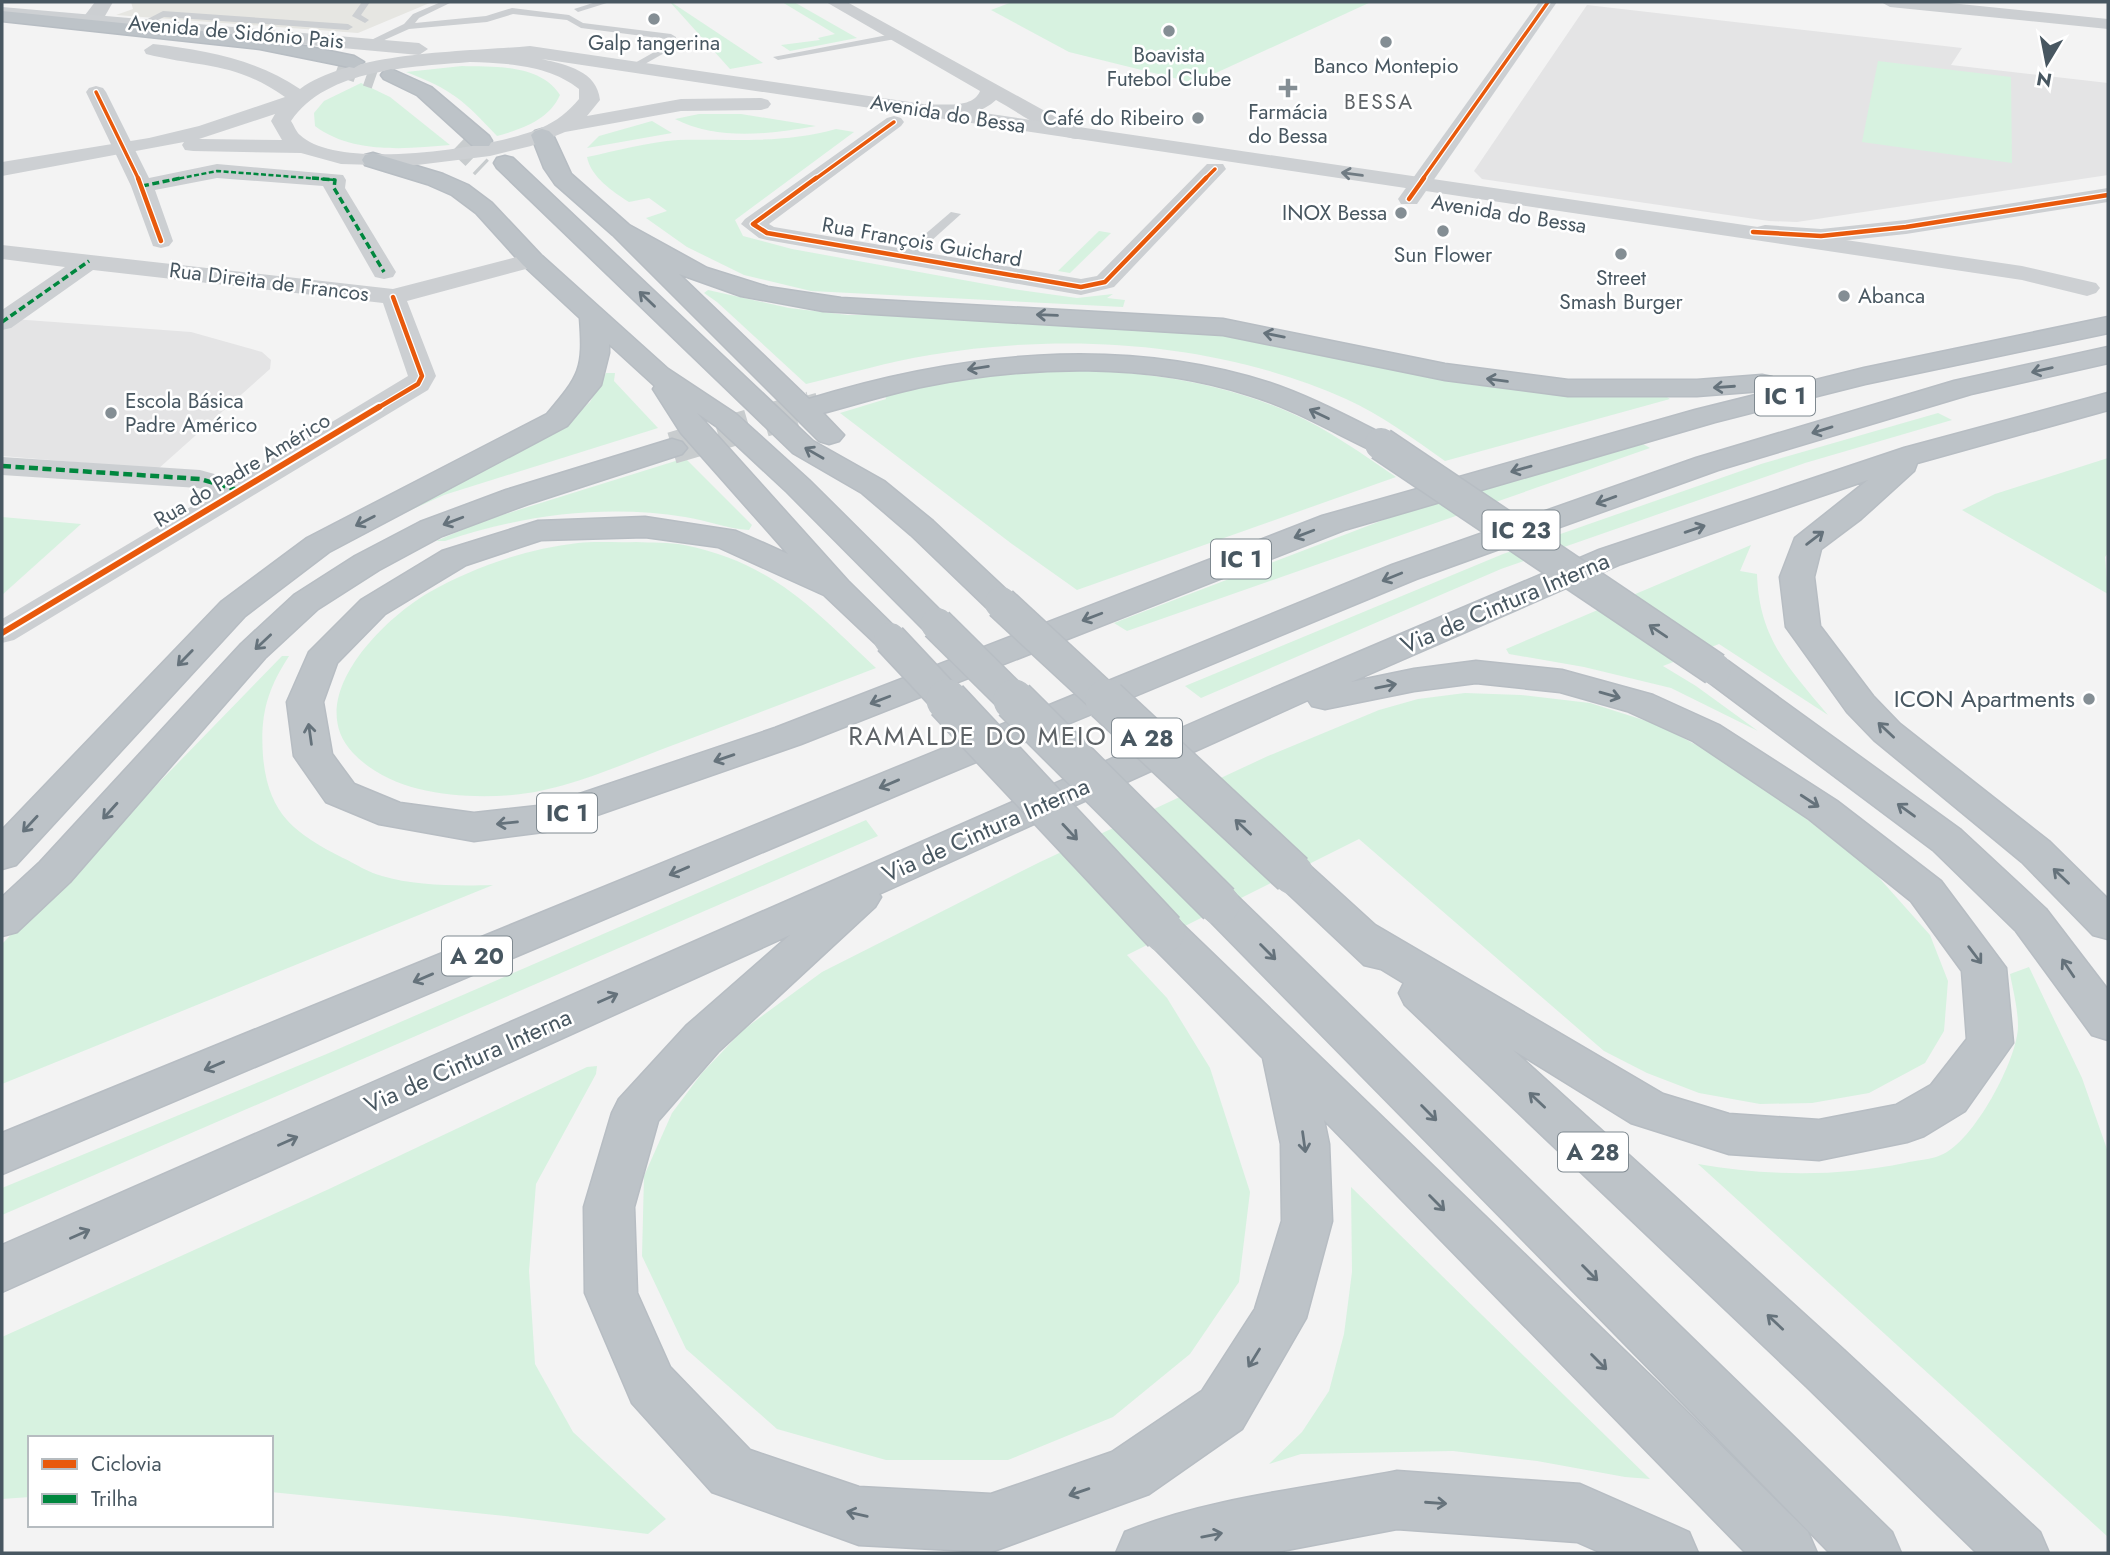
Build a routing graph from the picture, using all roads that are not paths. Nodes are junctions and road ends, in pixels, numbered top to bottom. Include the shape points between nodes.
1 (104, 2) edge
2 (366, 2) edge
3 (448, 2) edge
4 (604, 2) edge
5 (613, 2) edge
6 (835, 2) edge
7 (1548, 2) edge
8 (1890, 2) edge
9 (574, 6) edge
10 (176, 8) dead end
11 (2, 14) edge
12 (163, 14) junction
13 (569, 18) junction
14 (91, 19) junction
15 (2, 22) edge
16 (143, 24) junction
17 (2108, 24) edge
18 (407, 26) junction
19 (348, 27) junction
20 (2, 28) edge
21 (898, 36) junction
22 (323, 40) junction
23 (368, 44) junction
24 (408, 48) junction
25 (530, 52) junction
26 (477, 57) junction
27 (778, 57) dead end
28 (551, 66) junction
29 (636, 66) junction
30 (989, 86) junction
31 (96, 92) dead end
32 (297, 99) junction
33 (847, 99) junction
34 (923, 110) junction
35 (894, 122) junction
36 (551, 131) junction
37 (1080, 134) junction
38 (481, 141) tunnel mouth
39 (149, 144) junction
40 (458, 145) tunnel mouth
41 (304, 147) junction
42 (124, 148) junction
43 (373, 160) junction
44 (2, 169) edge
45 (1214, 169) junction
46 (142, 186) junction
47 (1414, 191) junction
48 (2108, 195) edge
49 (955, 214) dead end
50 (1906, 227) junction
51 (621, 230) junction
52 (1753, 232) junction
53 (162, 241) dead end
54 (2, 252) edge
55 (55, 257) junction
56 (906, 257) junction
57 (1921, 258) junction
58 (532, 260) junction
59 (89, 261) junction
60 (2, 267) edge
61 (388, 284) junction
62 (2097, 289) edge
63 (593, 317) junction
64 (2, 322) edge
65 (2108, 325) edge
66 (2108, 355) edge
67 (658, 375) junction
68 (1864, 376) junction
69 (2108, 401) edge
70 (819, 405) tunnel mouth
71 (726, 420) junction
72 (672, 448) tunnel mouth
73 (1915, 454) junction
74 (2, 466) edge
75 (873, 487) junction
76 (242, 491) junction
77 (836, 588) junction
78 (2, 633) edge
79 (1247, 713) junction
80 (952, 758) joint
81 (2, 855) edge
82 (886, 874) junction
83 (2, 921) edge
84 (2108, 924) edge
85 (1360, 936) junction
86 (2108, 1023) edge
87 (1284, 1051) junction
88 (2, 1154) edge
89 (2, 1269) edge
90 (1146, 1553) edge
91 (1668, 1553) edge
92 (1787, 1553) edge
93 (1871, 1553) edge
94 (2020, 1553) edge

1 - 14 street
2 - 19 lane via 356,16 365,20
3 - 18 lane via 416,16
4 - 5 lane
4 - 9 lane
6 - 21 street
7 - 47 street
8 - 17 street
9 - 13 lane
10 - 12 lane
11 - 14 main road, Avenida de Sidónio Pais
11 - 15 highway via 260,43 346,64 263,50
12 - 16 lane
12 - 19 lane
13 - 18 lane via 512,10 487,19
13 - 29 lane via 581,24 671,37 670,47
14 - 16 main road, Avenida de Sidónio Pais
16 - 22 main road, Avenida de Sidónio Pais
18 - 23 lane
19 - 22 lane
20 - 32 main road, Avenida de Sidónio Pais via 224,61 273,78
21 - 27 lane
21 - 30 street
22 - 23 main road, Avenida de Sidónio Pais
23 - 24 main road, Avenida de Sidónio Pais
24 - 25 main road
24 - 26 main road, Avenida de Sidónio Pais
25 - 26 main road, Avenida do Bessa
25 - 29 main road, Avenida do Bessa
26 - 28 main road, Avenida do Bessa
26 - 32 main road via 363,72
28 - 33 main road, Avenida do Bessa via 651,83
28 - 36 main road via 581,79 590,97 580,112
29 - 33 main road, Avenida do Bessa
30 - 34 street via 990,95 979,104
30 - 37 street
31 - 42 street
32 - 39 main road via 205,131
32 - 41 main road via 281,121 290,139
33 - 34 main road, Avenida do Bessa
34 - 37 main road, Avenida do Bessa
35 - 36 main road, Avenida do Bessa via 806,107 730,103 654,108
35 - 45 main road, Avenida do Bessa
35 - 56 street, Rua François Guichard via 752,224 767,233
36 - 43 main road, Avenida do Bessa via 463,155
36 - 51 highway via 555,168
47 -> 37 main road, Avenida do Bessa
38 - 40 highway via 424,91 383,77
39 - 41 main road, Avenida do Bessa
39 - 42 main road
41 - 43 main road, Avenida do Bessa
42 - 44 main road
42 - 46 street
43 - 58 highway via 460,190 484,208
45 - 47 main road, Avenida do Bessa
45 - 56 street, Rua François Guichard via 1105,282 1081,287
46 - 53 street
46 - 61 street, Rua do Padre Américo via 232,170 335,180 334,188
47 - 52 main road, Avenida do Bessa
47 - 62 main road, Avenida do Bessa via 1827,262
48 - 50 street
49 - 56 lane
50 - 52 street via 1821,236
50 - 57 street via 1894,235 1894,243
68 -> 51 highway via 1818,375 1697,388 1568,388 1446,372 1223,327 818,303 763,293 698,272
51 - 75 highway via 835,441
52 - 57 main road, Avenida do Bessa
54 - 55 street, Rua Direita de Francos
55 - 59 street, Rua Direita de Francos
55 - 60 street
57 - 62 main road, Avenida do Bessa
58 - 61 street, Rua Direita de Francos
58 - 63 highway
59 - 61 street, Rua Direita de Francos
59 - 64 street
61 - 76 street, Rua do Padre Américo via 422,376 418,384
63 - 67 highway
63 -> 81 highway via 596,353 587,385 557,420 318,545 233,609
65 - 68 highway, IC 1
66 -> 80 highway, IC 23 via 1964,387 1707,464 1404,572
67 - 71 highway
67 - 77 highway via 691,427
68 -> 77 highway, IC 1 via 1705,416 1333,523 788,736 551,818 474,827 393,815 340,793 313,756 305,702 321,660 373,607 454,558 514,538 538,531 645,527 725,538
69 - 73 highway, Via de Cintura Interna / IC 23
86 -> 70 highway, bridge via 2031,920 1947,840 1715,669 1381,444 1293,401 1183,372 1046,361 981,367 874,388
75 -> 71 highway via 803,447 493,166 687,365
71 -> 93 highway, A 28, bridge via 798,486
72 -> 83 highway via 431,529 306,602 253,651 55,872
79 -> 73 highway, Via de Cintura Interna / IC 23 via 1610,557
84 -> 73 highway via 2036,852 1887,732 1860,704 1803,627 1797,577 1806,545
74 - 76 street via 200,480
85 -> 75 highway, A 28, bridge
76 - 78 street, Rua do Padre Américo
77 -> 87 highway, bridge
79 - 82 highway, Via de Cintura Interna / IC 23
79 -> 85 highway via 1476,672 1562,681 1640,703 1706,733 1823,810 1926,891 1984,968 1990,1043 1948,1098 1907,1122 1819,1140 1730,1134 1648,1109
80 -> 88 highway, A 20
87 -> 82 highway via 1305,1144 1307,1221 1279,1318 1222,1410 1129,1474 991,1523 859,1516 732,1472 651,1385 611,1293 609,1207 636,1113 702,1039
89 -> 82 highway, Via de Cintura Interna
94 -> 85 highway, A 28
87 -> 92 highway
90 -> 91 highway via 1198,1538 1397,1500 1580,1513

